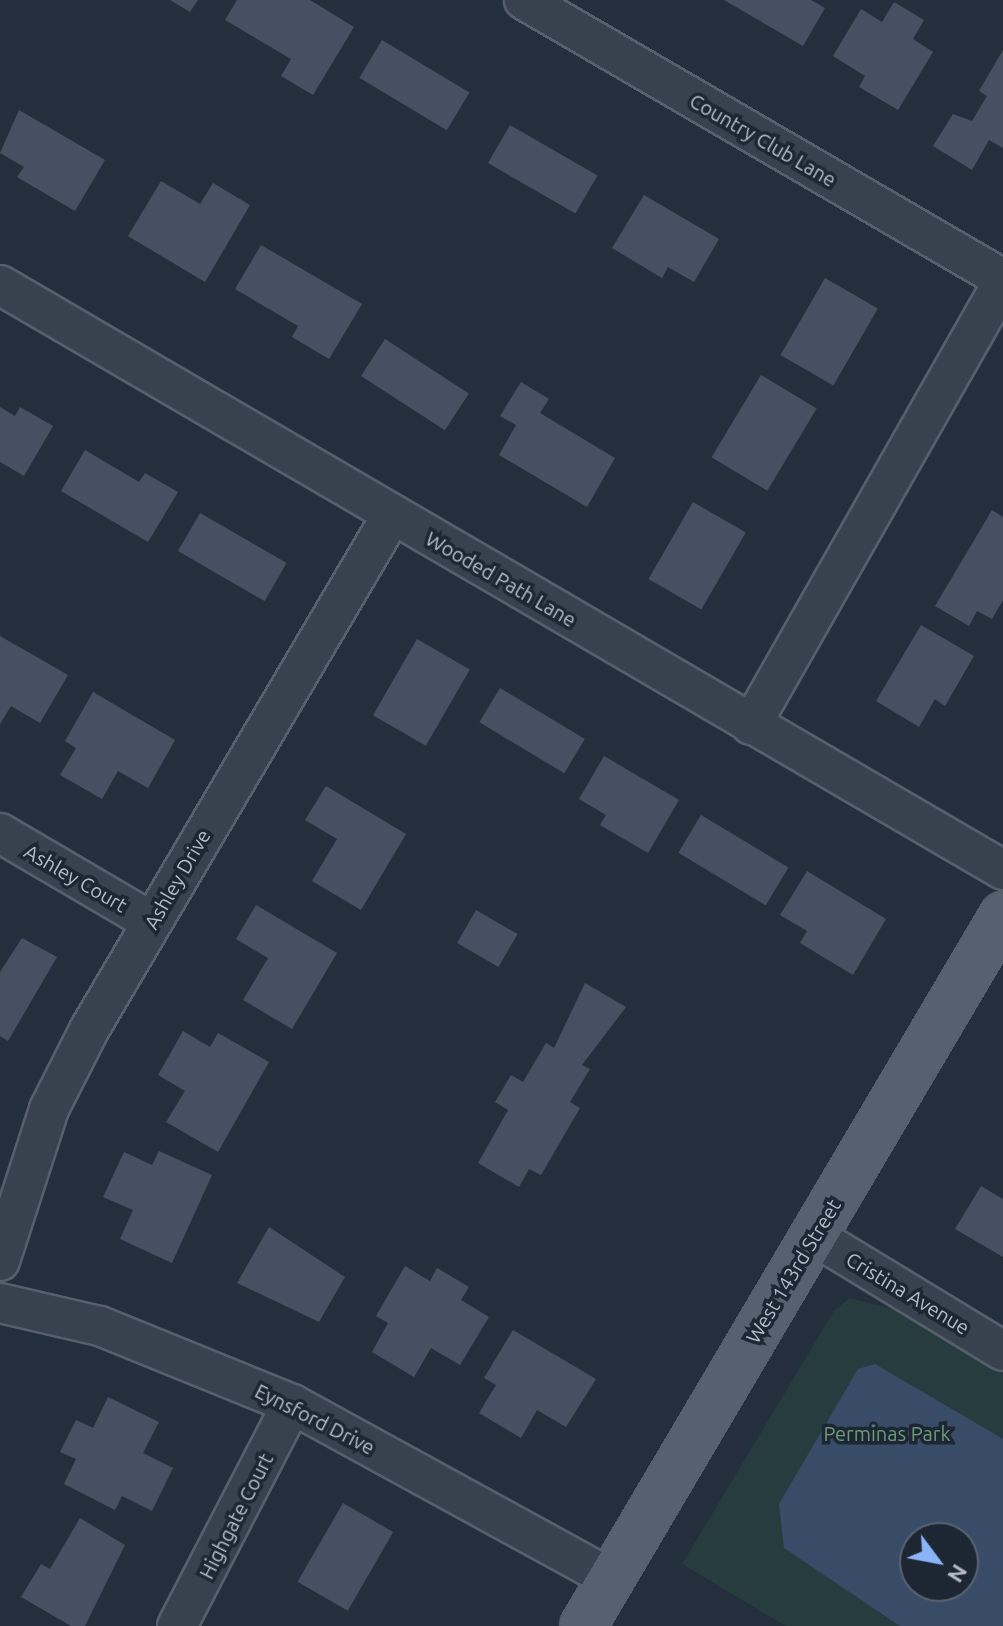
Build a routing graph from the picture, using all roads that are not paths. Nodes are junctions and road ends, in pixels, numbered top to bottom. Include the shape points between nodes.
1 (524, 0) edge
2 (1003, 281) edge
3 (0, 285) edge
4 (392, 515) junction
5 (751, 725) junction
6 (0, 833) edge
7 (1003, 870) edge
8 (1003, 915) edge
9 (152, 922) junction
10 (814, 1236) junction
11 (0, 1261) edge
12 (0, 1303) edge
13 (1003, 1351) edge
14 (292, 1404) junction
15 (611, 1579) junction
16 (177, 1626) edge
17 (583, 1626) edge

1 - 2 street, Country Club Lane
2 - 5 street, Country Club Lane
3 - 4 street, Wooded Path Lane
4 - 5 street, Wooded Path Lane
4 - 9 street, Ashley Drive
5 - 7 street, Wooded Path Lane
6 - 9 street, Ashley Court
8 - 10 main road, West 143rd Street
9 - 11 street, Ashley Drive via 49,1109
10 - 13 street, Cristina Avenue
10 - 15 main road, West 143rd Street
12 - 14 street, Eynsford Drive via 100,1326
14 - 15 street, Eynsford Drive
14 - 16 street, Highgate Court
15 - 17 main road, West 143rd Street

